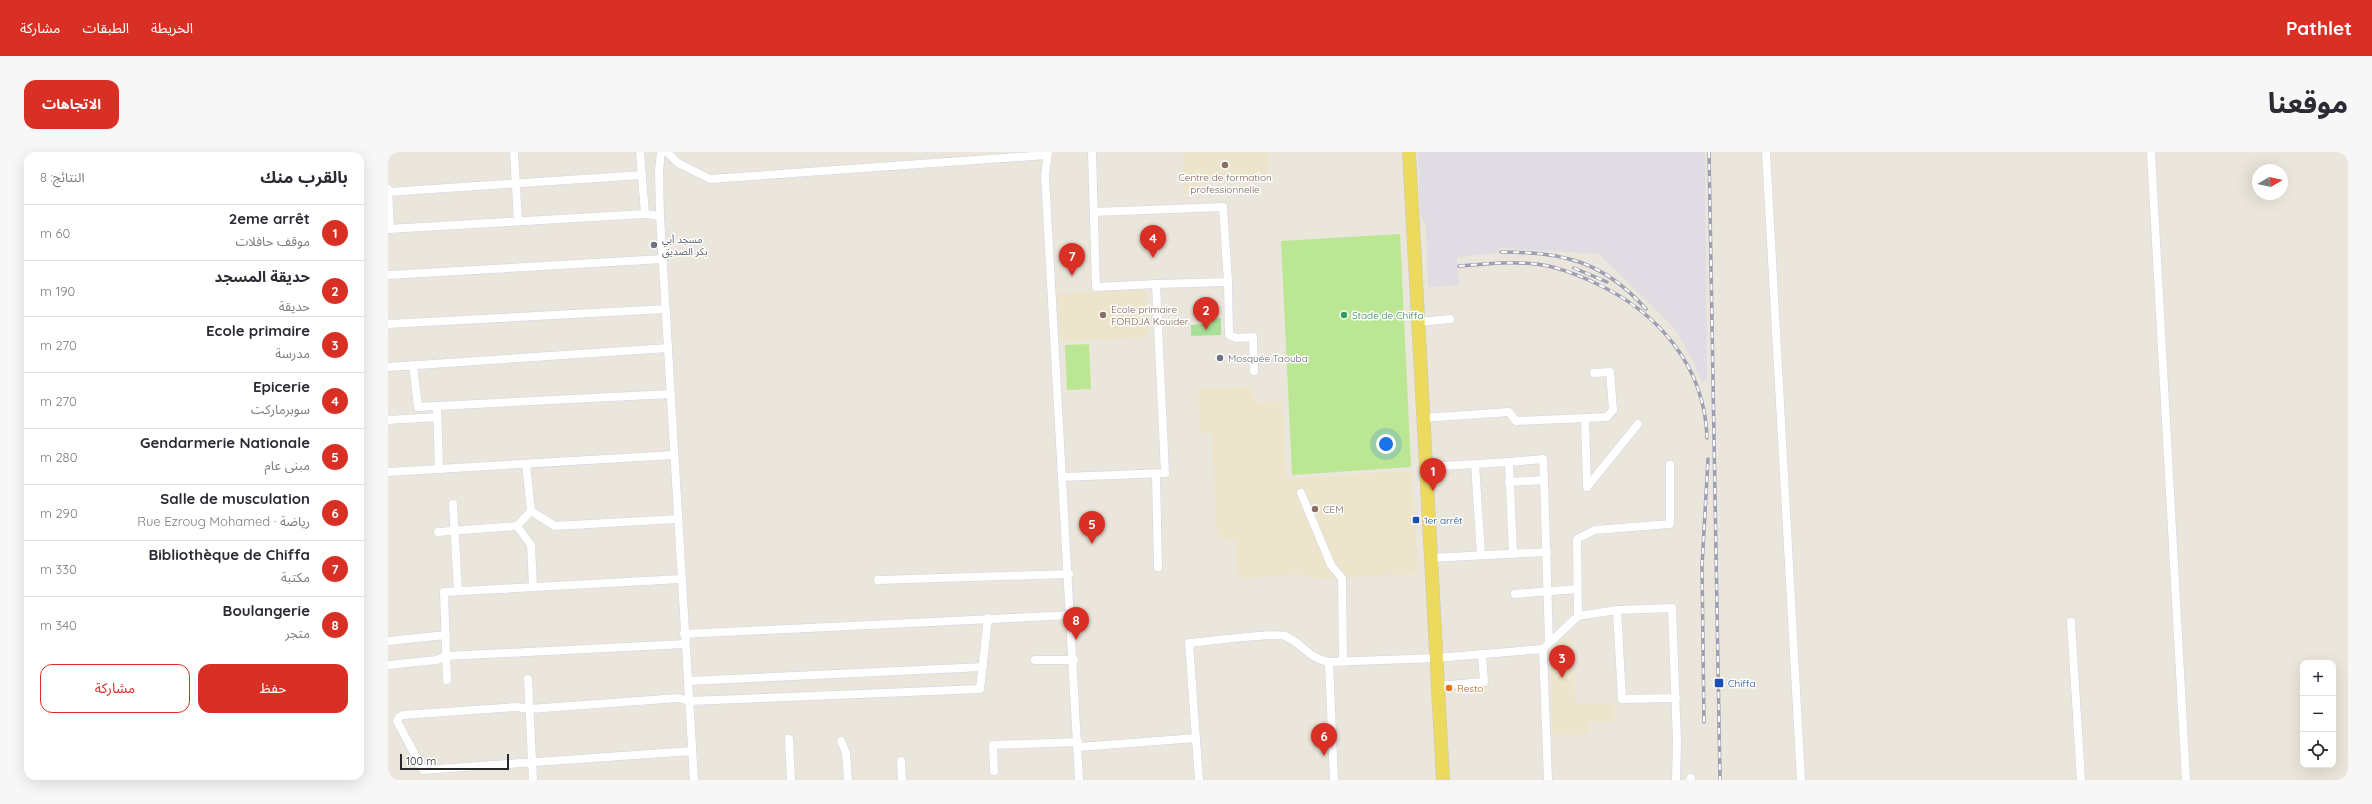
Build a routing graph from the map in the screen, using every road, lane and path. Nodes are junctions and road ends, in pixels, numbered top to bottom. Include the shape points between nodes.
1 (514, 152) edge
2 (640, 152) edge
3 (661, 152) edge
4 (667, 152) edge
5 (1092, 152) edge
6 (1409, 152) edge
7 (1766, 152) edge
8 (2151, 152) edge
9 (1048, 153) edge
10 (642, 175) junction
11 (516, 184) junction
12 (388, 191) edge
13 (1094, 212) junction
14 (645, 214) junction
15 (660, 216) junction
16 (518, 221) junction
17 (389, 229) edge
18 (663, 259) junction
19 (388, 275) edge
20 (1228, 282) junction
21 (1156, 284) junction
22 (666, 309) junction
23 (1450, 319) dead end
24 (1418, 322) junction
25 (388, 324) edge
26 (668, 348) junction
27 (414, 365) junction
28 (388, 367) edge
29 (1254, 371) dead end
30 (1594, 373) dead end
31 (670, 394) junction
32 (436, 406) junction
33 (437, 417) junction
34 (1423, 418) junction
35 (1585, 418) junction
36 (388, 420) edge
37 (1638, 424) dead end
38 (674, 455) junction
39 (1509, 462) junction
40 (526, 464) junction
41 (1475, 464) junction
42 (1670, 465) dead end
43 (1426, 468) junction
44 (438, 469) junction
45 (388, 472) edge
46 (1156, 474) junction
47 (1063, 478) junction
48 (1544, 480) junction
49 (1509, 482) junction
50 (1301, 493) dead end
51 (453, 504) dead end
52 (531, 511) junction
53 (677, 519) junction
54 (517, 526) junction
55 (455, 531) junction
56 (438, 532) dead end
57 (1547, 552) junction
58 (1513, 554) junction
59 (1481, 555) junction
60 (1431, 558) junction
61 (1158, 567) dead end
62 (1069, 574) junction
63 (681, 579) junction
64 (878, 580) dead end
65 (533, 587) junction
66 (1577, 590) junction
67 (458, 591) junction
68 (1548, 591) junction
69 (1515, 594) dead end
70 (1616, 610) junction
71 (1072, 615) junction
72 (1578, 616) junction
73 (988, 618) junction
74 (2071, 622) dead end
75 (684, 634) junction
76 (446, 635) junction
77 (388, 641) edge
78 (685, 644) junction
79 (1546, 646) junction
80 (1482, 654) junction
81 (446, 656) junction
82 (1436, 658) junction
83 (1035, 660) dead end
84 (1074, 660) junction
85 (1328, 662) junction
86 (1343, 662) junction
87 (388, 665) edge
88 (983, 666) junction
89 (528, 679) dead end
90 (447, 680) dead end
91 (688, 681) junction
92 (1438, 686) junction
93 (1676, 698) junction
94 (689, 701) junction
95 (530, 709) junction
96 (1196, 738) junction
97 (789, 739) dead end
98 (841, 740) dead end
99 (1078, 744) junction
100 (692, 751) junction
101 (901, 761) dead end
102 (532, 762) junction
103 (994, 771) dead end
104 (533, 780) edge
105 (694, 780) edge
106 (791, 780) edge
107 (848, 780) edge
108 (902, 780) edge
109 (1079, 780) edge
110 (1199, 780) edge
111 (1334, 780) edge
112 (1443, 780) edge
113 (1548, 780) edge
114 (1676, 780) edge
115 (1802, 780) edge
116 (2081, 780) edge
117 (2186, 780) edge

1 - 11 street
2 - 10 street
3 - 15 street
4 - 9 street via 678,163 710,179
5 - 13 street
6 - 24 main road
7 - 115 street
8 - 117 street
9 - 47 street via 1045,177
10 - 11 street
10 - 14 street
11 - 12 street
11 - 16 street
12 - 17 street
13 - 20 street via 1223,207
13 - 21 street via 1096,287
14 - 15 street
14 - 16 street
15 - 18 street
16 - 17 street
18 - 19 street
18 - 22 street
20 - 21 street
20 - 29 street via 1229,335 1236,338 1253,337
21 - 46 street via 1164,473
22 - 25 street
22 - 26 street
23 - 24 street
24 - 34 main road
26 - 27 street
26 - 31 street
27 - 28 street
27 - 32 street via 418,407
30 - 35 street via 1610,372 1613,410 1607,417
31 - 32 street
31 - 38 street
32 - 33 street
33 - 36 street
33 - 44 street
34 - 35 street via 1508,412 1516,421
34 - 43 main road
35 - 37 street via 1587,487
38 - 40 street
38 - 53 street
39 - 41 street
39 - 48 street via 1543,459
39 - 49 street
40 - 44 street
40 - 52 street
41 - 43 street
41 - 59 street
42 - 66 street via 1670,524 1595,530 1576,539
43 - 60 main road
44 - 45 street
46 - 47 street
46 - 61 street
47 - 62 street
48 - 49 street
48 - 57 street
49 - 58 street
50 - 86 street via 1331,565 1342,578
51 - 55 street
52 - 53 street via 555,526
52 - 54 street
53 - 63 street
54 - 55 street
54 - 65 street via 531,545
55 - 56 street
55 - 67 street
57 - 58 street
57 - 68 street
58 - 59 street
59 - 60 street
60 - 82 main road
62 - 64 street
62 - 71 street
63 - 65 street
63 - 75 street
65 - 67 street
66 - 68 street
66 - 72 street
67 - 76 street via 444,592
68 - 69 street
68 - 79 street
70 - 72 street
70 - 93 street via 1622,699
70 - 93 street via 1672,608
71 - 73 street
71 - 84 street
72 - 79 street
73 - 75 street
73 - 88 street
74 - 116 street
75 - 78 street
76 - 77 street
76 - 81 street
78 - 81 street
78 - 91 street
79 - 80 street
79 - 113 street
80 - 82 street
80 - 92 street via 1484,682
81 - 87 street via 437,660
81 - 90 street
82 - 86 street
82 - 92 main road
83 - 84 street
84 - 99 street
85 - 86 street
85 - 96 street via 1319,661 1307,654 1302,645 1283,634 1189,643
85 - 111 street
88 - 91 street
88 - 94 street via 980,689
89 - 95 street
91 - 94 street
92 - 112 main road
93 - 114 street
94 - 95 street via 678,698
94 - 100 street
95 - 102 street
95 - 102 street via 516,707 403,715 397,721 422,770
96 - 99 street
96 - 110 street
97 - 106 street
98 - 107 street via 846,753
99 - 103 street via 993,745
99 - 109 street
100 - 102 street
100 - 105 street
101 - 108 street
102 - 104 street

